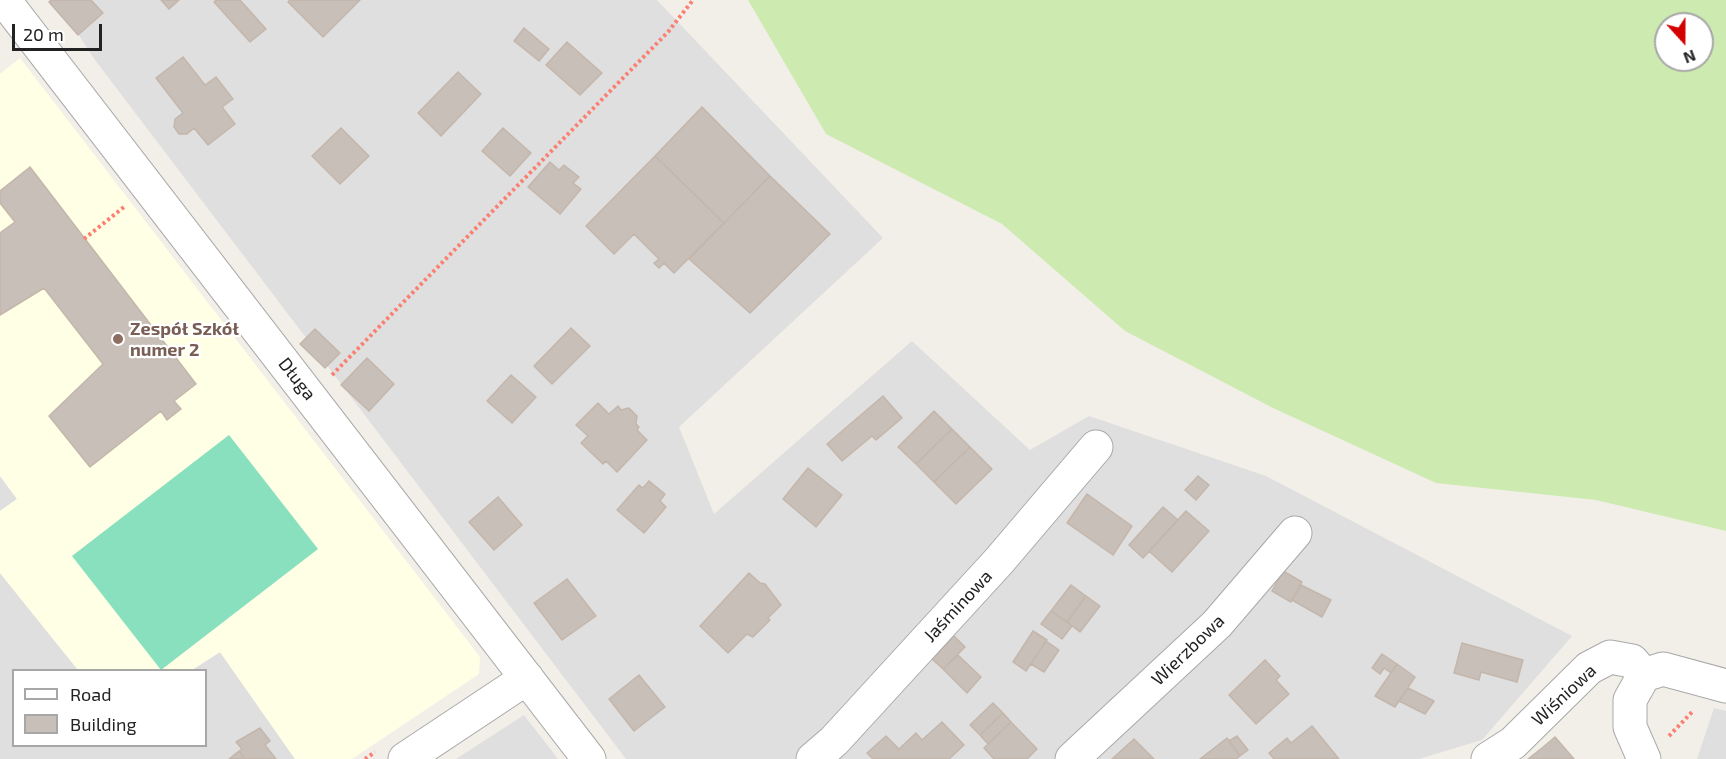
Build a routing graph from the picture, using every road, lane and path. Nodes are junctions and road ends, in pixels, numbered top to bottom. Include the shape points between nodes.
1 (2, 0) edge
2 (693, 0) edge
3 (131, 202) dead end
4 (84, 239) dead end
5 (310, 397) junction
6 (1096, 447) dead end
7 (1295, 533) dead end
8 (1644, 675) junction
9 (527, 678) junction
10 (1726, 686) edge
11 (1696, 707) dead end
12 (1654, 750) edge
13 (405, 759) edge
14 (589, 759) edge
15 (813, 759) edge
16 (1072, 759) edge
17 (1488, 759) edge

1 - 5 street, Długa
2 - 5 path via 668,32
3 - 4 path
5 - 9 street, Długa
6 - 15 street, Jaśminowa via 999,561
7 - 16 street, Wierzbowa via 1217,624
8 - 10 street via 1663,669
8 - 12 street via 1630,700 1630,727
8 - 17 street, Wiśniowa via 1632,661 1610,657 1596,665 1513,743
9 - 13 street
9 - 14 street, Długa
11 - 12 path

